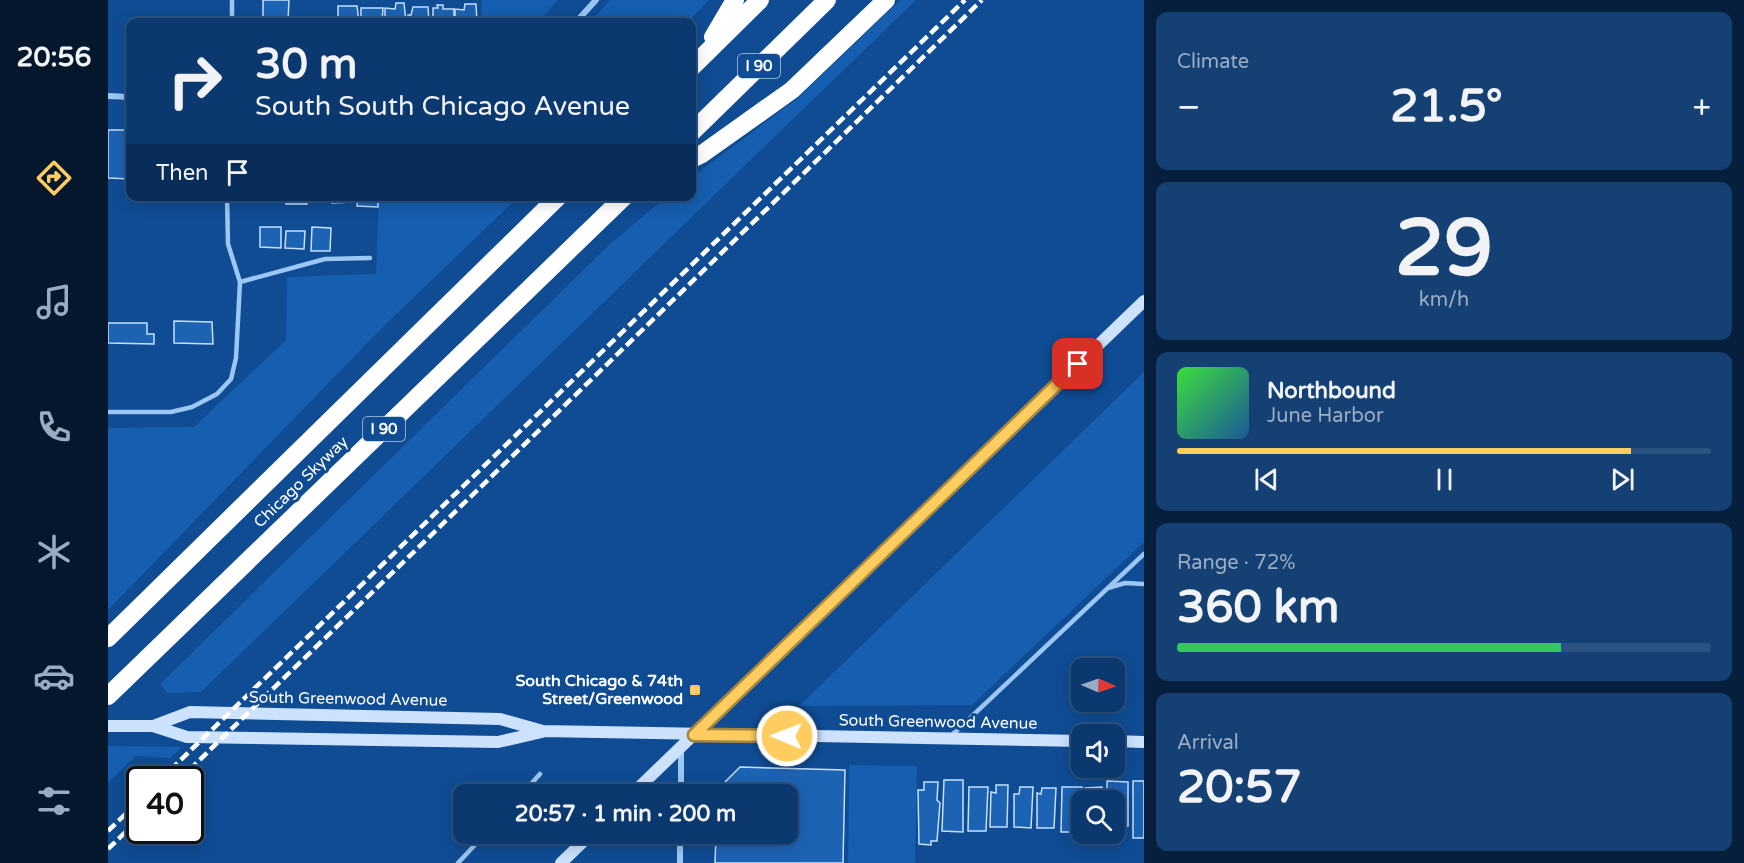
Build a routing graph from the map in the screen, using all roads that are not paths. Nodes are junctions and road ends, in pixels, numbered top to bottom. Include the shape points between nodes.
1 (232, 0) edge
2 (596, 0) edge
3 (735, 0) edge
4 (760, 0) edge
5 (827, 0) edge
6 (886, 0) edge
7 (232, 18) edge
8 (580, 18) edge
9 (696, 63) edge
10 (108, 96) edge
11 (126, 97) edge
12 (696, 128) edge
13 (696, 157) edge
14 (227, 201) edge
15 (554, 201) edge
16 (620, 201) edge
17 (370, 258) dead end
18 (240, 282) junction
19 (1144, 301) edge
20 (108, 411) edge
21 (1144, 554) edge
22 (1144, 584) edge
23 (1107, 588) junction
24 (111, 635) edge
25 (108, 696) edge
26 (108, 726) edge
27 (153, 726) junction
28 (543, 731) junction
29 (694, 735) junction
30 (948, 739) junction
31 (1071, 741) edge
32 (1125, 741) edge
33 (1144, 742) edge
34 (681, 747) junction
35 (540, 774) dead end
36 (531, 784) edge
37 (643, 784) edge
38 (681, 784) edge
39 (476, 844) edge
40 (581, 844) edge
41 (680, 844) edge
42 (458, 863) edge
43 (561, 863) edge
44 (680, 863) edge

1 - 7 lane
2 - 8 street
3 - 9 highway
4 - 9 highway, I 90
5 - 12 highway, I 90
6 - 13 highway via 792,90
10 - 11 street
14 - 18 lane via 228,244
15 - 24 highway, Chicago Skyway / I 90
16 - 25 highway, Chicago Skyway / I 90
17 - 18 lane via 325,259
18 - 20 lane via 236,358 231,379 217,394 171,412
19 - 29 street
21 - 23 lane
22 - 23 lane
23 - 30 lane
26 - 27 street, South Greenwood Avenue
27 - 28 street, South Greenwood Avenue via 187,736 474,742 498,742
27 - 28 street, South Greenwood Avenue via 190,712 500,720
28 - 29 street, South Greenwood Avenue
29 - 30 street, South Greenwood Avenue
29 - 34 street
30 - 31 street, South Greenwood Avenue
32 - 33 street
34 - 37 street
34 - 38 street
35 - 36 lane
39 - 42 lane
40 - 43 street
41 - 44 street

